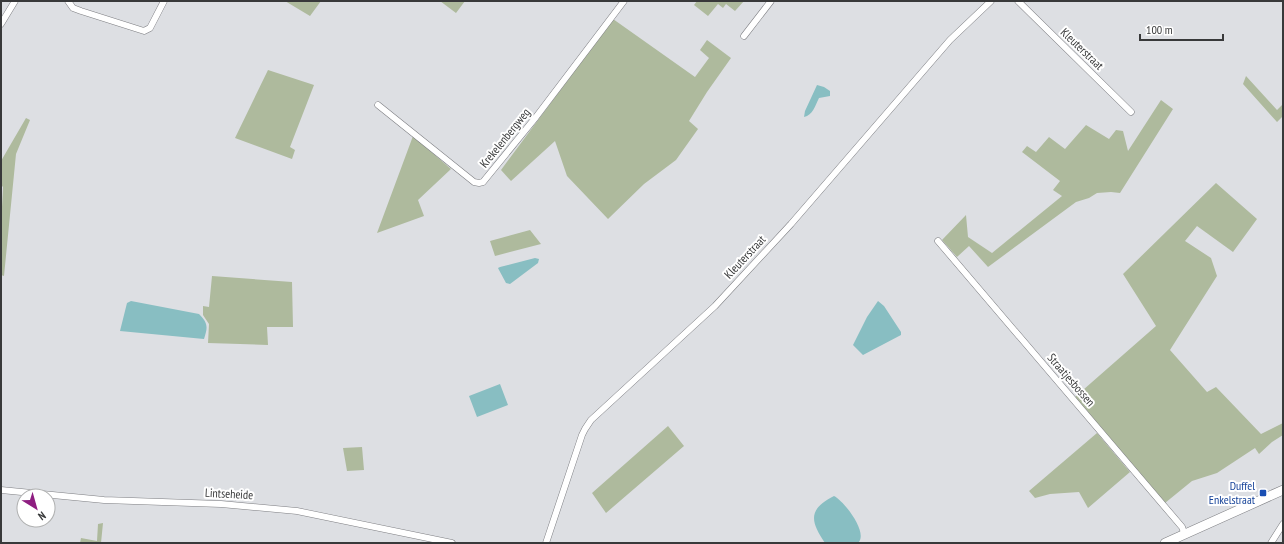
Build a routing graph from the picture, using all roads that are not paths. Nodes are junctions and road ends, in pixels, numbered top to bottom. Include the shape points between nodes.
1 (14, 1) edge
2 (68, 1) edge
3 (164, 1) edge
4 (624, 1) edge
5 (771, 1) edge
6 (991, 1) edge
7 (1018, 1) edge
8 (1, 24) edge
9 (744, 36) dead end
10 (378, 105) dead end
11 (1131, 112) dead end
12 (938, 241) dead end
13 (1, 490) edge
14 (1283, 490) edge
15 (1283, 524) edge
16 (1185, 535) junction
17 (452, 543) edge
18 (546, 543) edge
19 (1166, 543) edge
20 (1271, 543) edge

1 - 8 street
2 - 3 street via 73,8 144,31 150,28
4 - 10 street, Krekelenbergweg via 483,182 474,182
5 - 9 street
6 - 18 street, Kleuterstraat via 950,40 791,224 715,306 591,420 582,435
7 - 11 street, Kleuterstraat
12 - 16 street, Straatjesbossen via 1182,527
13 - 17 street, Lintseheide via 104,500 221,504 297,511
14 - 16 street
15 - 20 street
16 - 19 street

